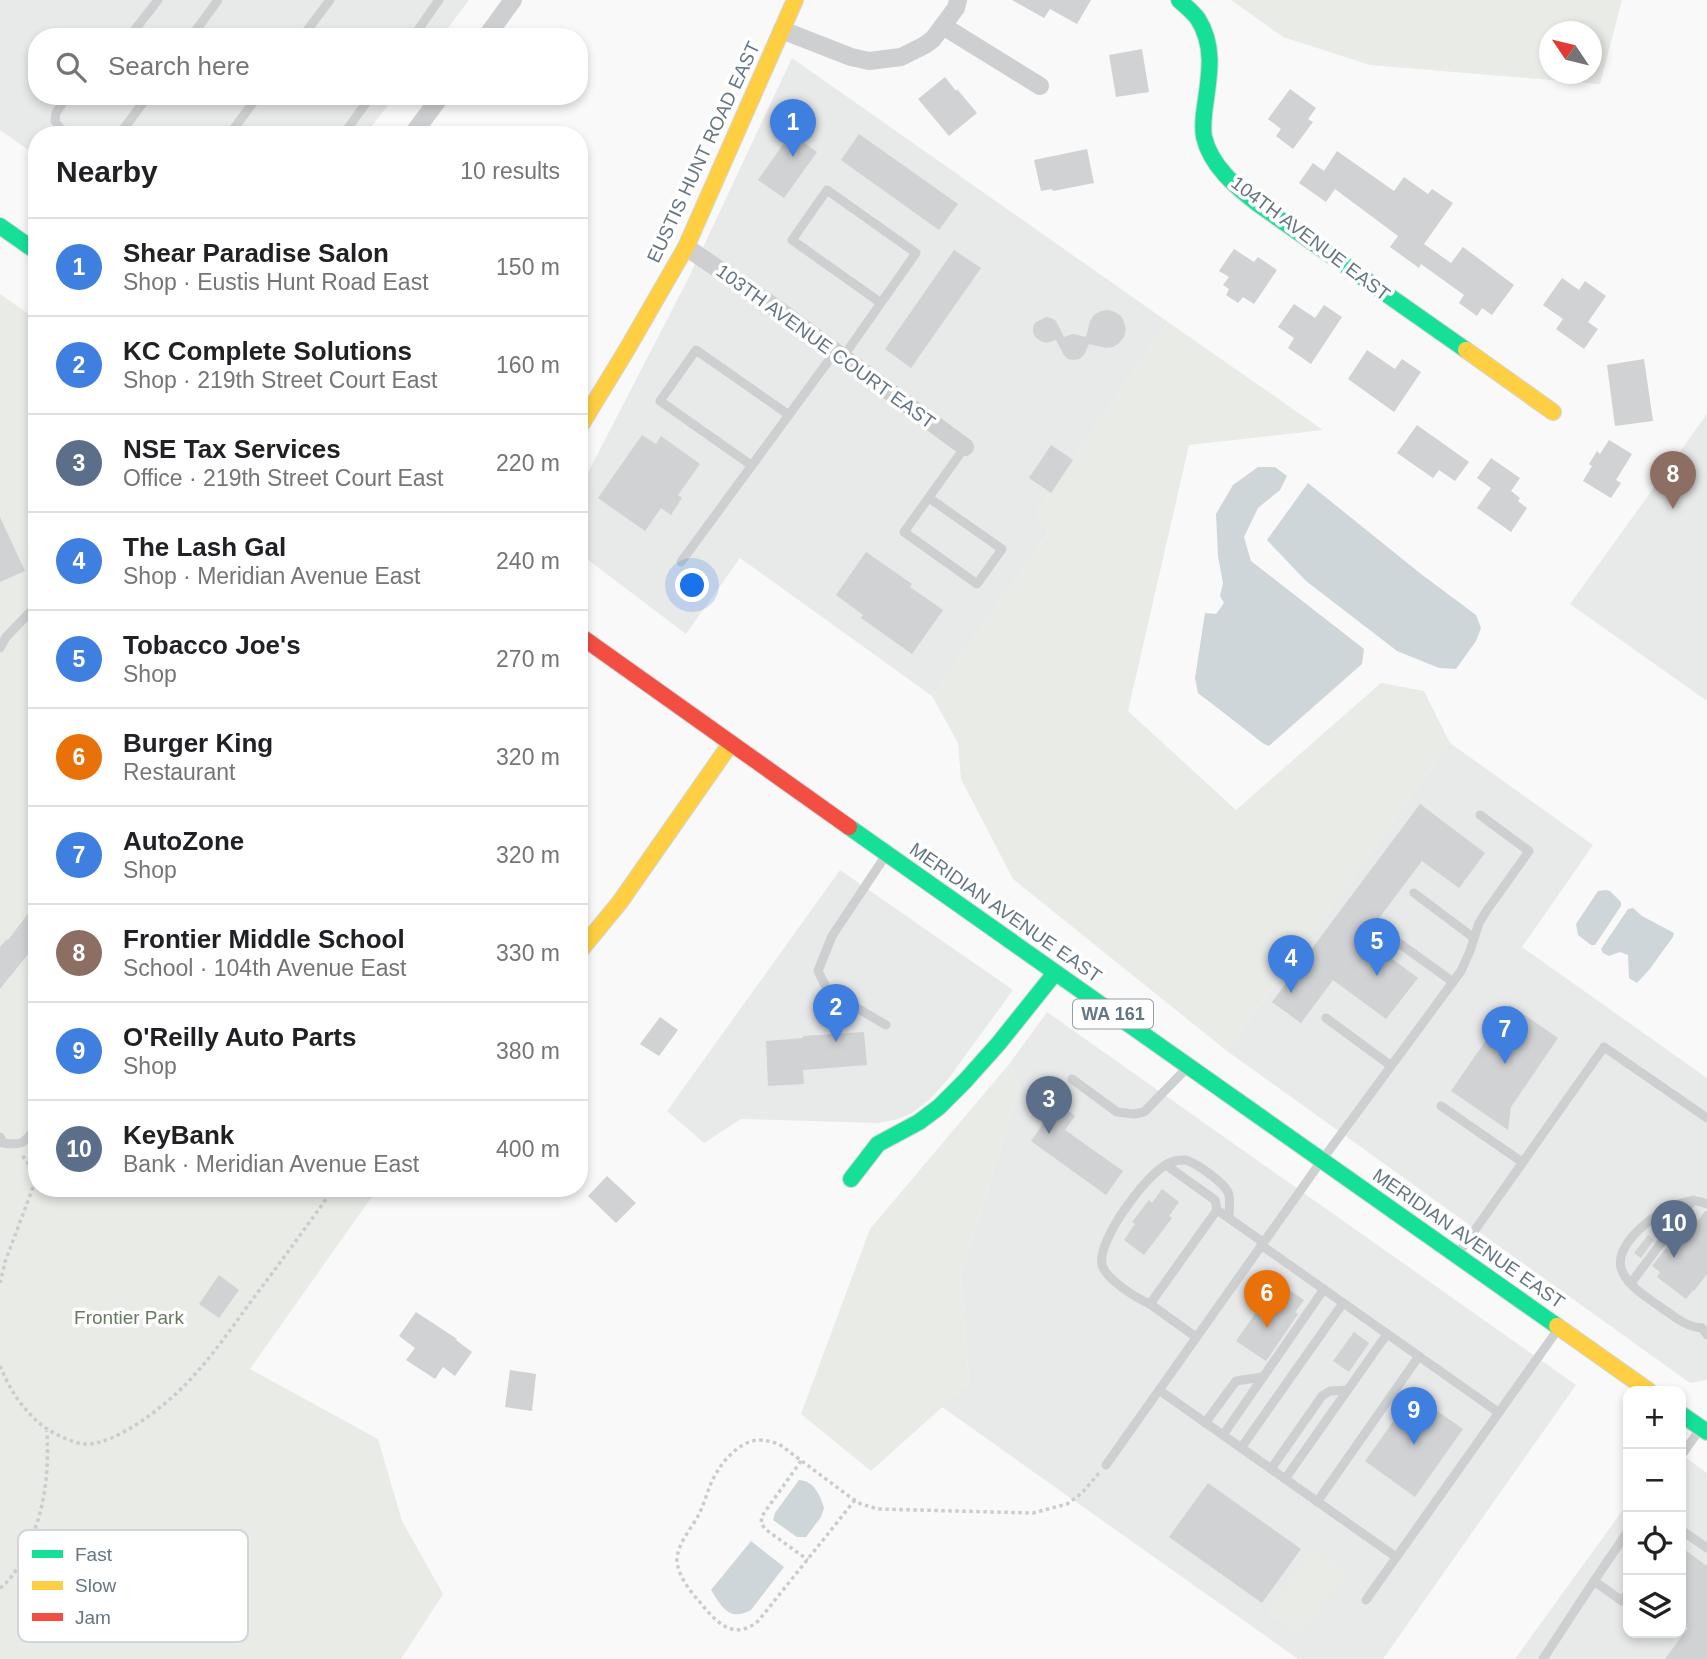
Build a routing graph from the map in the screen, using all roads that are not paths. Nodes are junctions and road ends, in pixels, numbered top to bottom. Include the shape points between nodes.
1 (158, 0) edge
2 (218, 0) edge
3 (330, 0) edge
4 (439, 0) edge
5 (513, 0) edge
6 (794, 0) edge
7 (958, 0) edge
8 (1179, 0) edge
9 (943, 26) junction
10 (136, 28) edge
11 (198, 28) edge
12 (309, 28) edge
13 (419, 28) edge
14 (493, 28) edge
15 (782, 30) junction
16 (1040, 86) dead end
17 (62, 105) edge
18 (141, 105) edge
19 (251, 105) edge
20 (365, 105) edge
21 (434, 105) edge
22 (59, 126) edge
23 (126, 126) edge
24 (236, 126) edge
25 (349, 126) edge
26 (419, 126) edge
27 (0, 226) edge
28 (28, 246) edge
29 (685, 247) junction
30 (881, 303) junction
31 (839, 355) junction
32 (1553, 412) dead end
33 (588, 413) edge
34 (789, 415) junction
35 (965, 447) joint
36 (751, 466) junction
37 (929, 498) junction
38 (681, 562) dead end
39 (28, 614) edge
40 (588, 641) edge
41 (0, 648) edge
42 (731, 743) junction
43 (1480, 815) dead end
44 (887, 854) junction
45 (1414, 893) dead end
46 (1385, 933) dead end
47 (1474, 938) junction
48 (588, 941) edge
49 (1055, 973) junction
50 (1453, 982) junction
51 (1326, 1018) dead end
52 (886, 1025) dead end
53 (1390, 1065) junction
54 (1188, 1066) junction
55 (1072, 1079) dead end
56 (1441, 1105) dead end
57 (1707, 1118) edge
58 (0, 1138) edge
59 (28, 1138) edge
60 (1321, 1160) junction
61 (1522, 1162) junction
62 (1166, 1165) junction
63 (851, 1179) dead end
64 (1693, 1200) junction
65 (1707, 1203) edge
66 (1217, 1210) junction
67 (1229, 1218) junction
68 (1262, 1244) junction
69 (1457, 1256) junction
70 (1631, 1283) junction
71 (1324, 1289) junction
72 (1343, 1303) junction
73 (1150, 1304) junction
74 (1559, 1328) junction
75 (1705, 1328) edge
76 (1387, 1334) junction
77 (1196, 1337) junction
78 (1419, 1356) junction
79 (1263, 1377) junction
80 (1642, 1386) edge
81 (1158, 1390) junction
82 (1347, 1390) junction
83 (1498, 1412) junction
84 (1686, 1416) edge
85 (1205, 1423) junction
86 (1705, 1426) edge
87 (1223, 1435) junction
88 (1241, 1448) junction
89 (1686, 1450) edge
90 (1106, 1465) road end
91 (1271, 1469) junction
92 (1284, 1479) junction
93 (1317, 1502) junction
94 (1686, 1533) edge
95 (1623, 1538) edge
96 (1707, 1548) edge
97 (1396, 1557) junction
98 (1594, 1581) junction
99 (1366, 1600) dead end
100 (1623, 1600) edge
101 (1544, 1659) edge

1 - 10 lane
2 - 11 lane
3 - 12 lane
4 - 13 lane
5 - 14 street
6 - 15 street, EUSTIS HUNT ROAD EAST
7 - 9 street
8 - 32 street, 104TH AVENUE EAST via 1197,18 1207,38 1211,57 1202,120 1205,140 1222,172 1268,211
9 - 15 street via 925,46 901,57 869,61
9 - 16 street
15 - 29 street, EUSTIS HUNT ROAD EAST
17 - 22 lane via 55,121
18 - 23 lane
19 - 24 lane
20 - 25 lane
21 - 26 street
27 - 28 street
29 - 31 street, 103TH AVENUE COURT EAST
29 - 33 street, EUSTIS HUNT ROAD EAST
30 - 30 lane via 916,253 827,190 792,240
30 - 31 lane
31 - 34 lane
31 - 35 street, 103TH AVENUE COURT EAST
34 - 36 lane
34 - 36 lane via 696,350 660,401
35 - 37 lane
36 - 38 lane
37 - 37 lane via 904,532 977,584 1002,550
39 - 41 lane
40 - 42 street, MERIDIAN AVENUE EAST / WA 161
42 - 44 street, MERIDIAN AVENUE EAST / WA 161
42 - 48 street
43 - 47 lane via 1529,851 1487,910
44 - 49 street, MERIDIAN AVENUE EAST / WA 161
44 - 52 lane via 832,936 818,971 828,991
45 - 47 lane
46 - 50 lane
47 - 50 lane
49 - 54 street, MERIDIAN AVENUE EAST / WA 161
49 - 63 street via 956,1090 919,1122 878,1144
50 - 53 lane
51 - 53 lane
53 - 60 lane
54 - 55 lane via 1144,1112 1134,1114 1117,1112
54 - 60 street, MERIDIAN AVENUE EAST / WA 161
56 - 61 lane
57 - 61 lane via 1604,1047
58 - 59 lane via 15,1145
60 - 68 lane
60 - 69 street, MERIDIAN AVENUE EAST / WA 161
61 - 69 lane
62 - 66 lane via 1215,1200
62 - 67 lane via 1185,1160 1222,1184 1229,1194
62 - 73 lane via 1150,1177 1122,1214 1101,1258 1108,1277
64 - 65 lane
64 - 70 lane
64 - 70 lane via 1655,1216 1633,1236 1621,1262
66 - 67 lane
66 - 73 lane
67 - 68 lane
68 - 71 lane
68 - 77 lane
69 - 74 street, MERIDIAN AVENUE EAST / WA 161
70 - 75 lane via 1688,1326
71 - 72 lane
71 - 79 lane
72 - 76 lane
72 - 88 lane
73 - 77 lane
74 - 80 street, MERIDIAN AVENUE EAST / WA 161
74 - 83 lane
76 - 78 lane
76 - 82 lane
77 - 81 lane
78 - 83 lane
78 - 93 lane
79 - 85 lane via 1236,1381
79 - 87 lane
81 - 85 lane
81 - 90 lane
82 - 91 lane via 1322,1396
82 - 92 lane
83 - 97 lane
84 - 86 street
85 - 87 lane
86 - 89 lane
87 - 88 lane
88 - 91 lane
91 - 92 lane
92 - 93 lane
93 - 97 lane
94 - 96 lane
95 - 98 lane
97 - 99 lane
98 - 100 lane
98 - 101 lane

